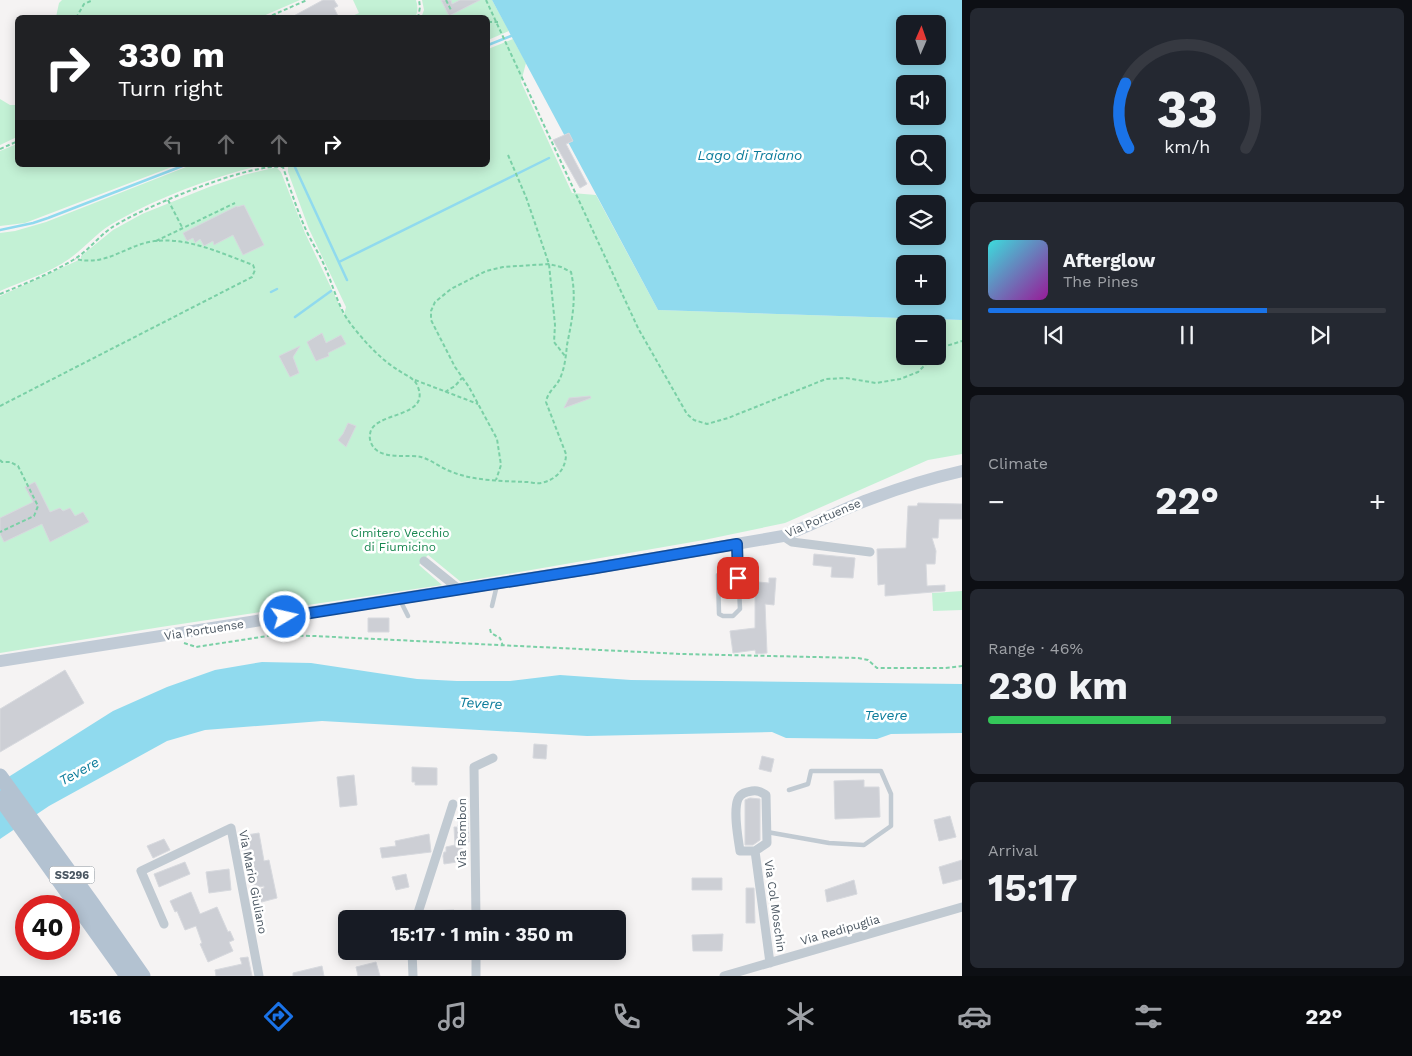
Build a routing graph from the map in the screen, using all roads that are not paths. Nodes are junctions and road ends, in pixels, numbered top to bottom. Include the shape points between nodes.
1 (962, 471) edge
2 (783, 536) junction
3 (737, 544) junction
4 (870, 552) dead end
5 (424, 561) dead end
6 (738, 563) junction
7 (497, 584) junction
8 (460, 590) junction
9 (399, 599) junction
10 (492, 606) dead end
11 (408, 616) dead end
12 (0, 662) edge
13 (493, 758) dead end
14 (0, 776) edge
15 (789, 790) dead end
16 (0, 798) edge
17 (453, 804) dead end
18 (767, 832) junction
19 (755, 852) junction
20 (962, 907) edge
21 (419, 910) edge
22 (476, 910) edge
23 (164, 924) dead end
24 (412, 960) edge
25 (476, 960) edge
26 (770, 963) junction
27 (126, 976) edge
28 (143, 976) edge
29 (258, 976) edge
30 (413, 976) edge
31 (476, 976) edge
32 (724, 976) edge

1 - 2 street, Via Portuense via 871,498
2 - 3 street, Via Portuense
2 - 4 street via 792,542
3 - 6 lane
3 - 7 street, Via Portuense
5 - 8 street
6 - 6 lane via 740,609 733,616 724,616 719,614 718,575
7 - 8 street, Via Portuense
7 - 10 lane
8 - 9 street, Via Portuense
9 - 11 lane
9 - 12 street, Via Portuense
13 - 22 street, Via Rombon via 474,767
14 - 28 main road, SS296
15 - 18 lane via 808,784 811,771 881,771 891,794 891,826 864,845 829,843
16 - 27 main road, SS296
17 - 21 street
18 - 19 street, Via Col Moschin via 767,843
18 - 19 street, Via Col Moschin via 766,795 758,790 744,792 738,797 737,807 740,851
19 - 26 street, Via Col Moschin
20 - 26 street, Via Redipuglia
23 - 29 street, Via Mario Giuliano via 141,871 230,828
24 - 30 street
25 - 31 street
26 - 32 street, Via Redipuglia

